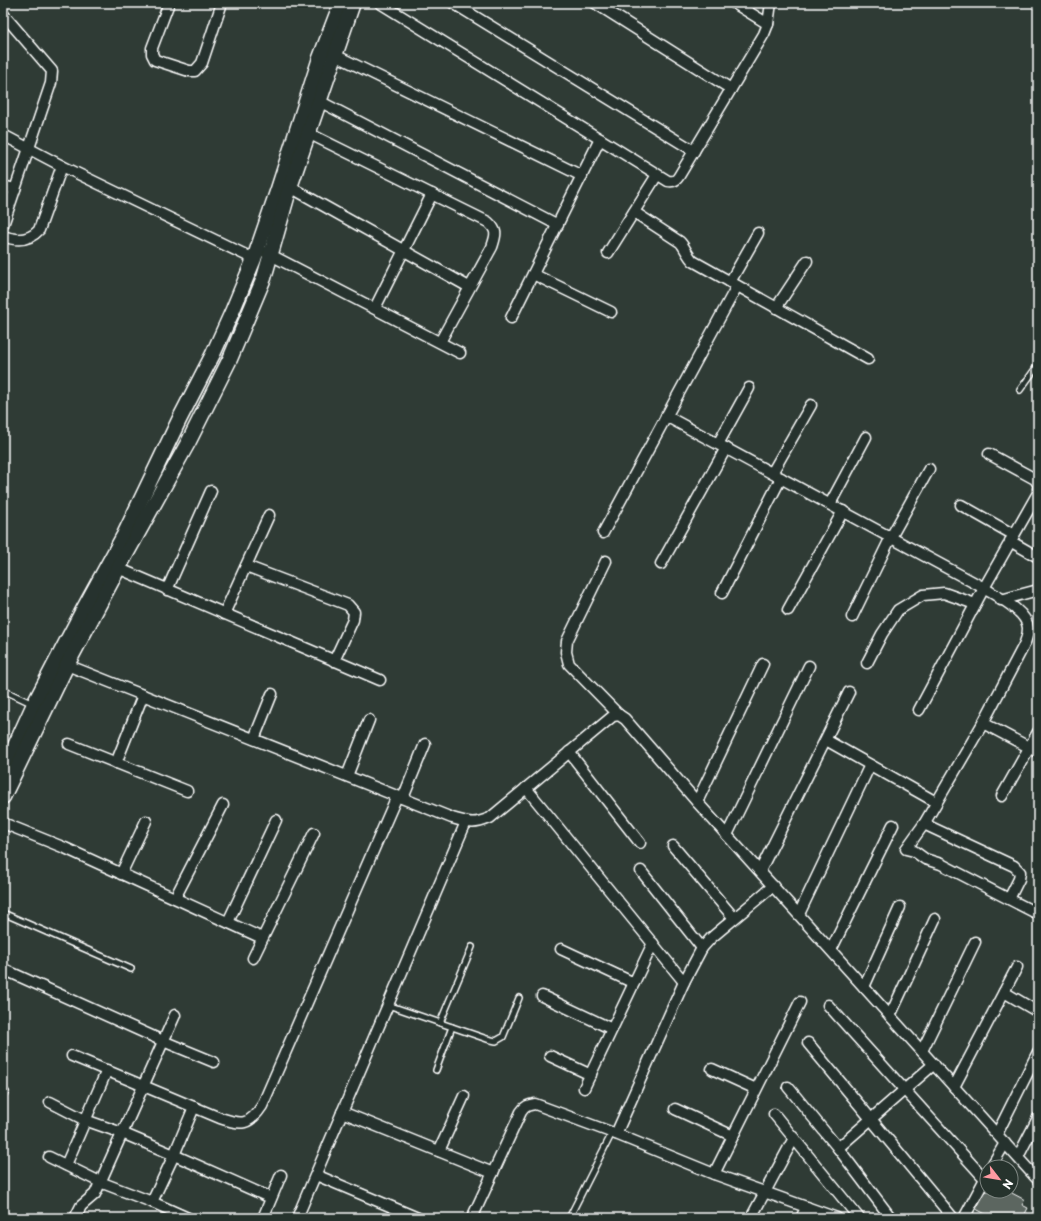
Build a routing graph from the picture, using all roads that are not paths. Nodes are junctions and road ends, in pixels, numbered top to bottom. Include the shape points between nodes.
1 (169, 3) edge
2 (222, 3) edge
3 (341, 3) edge
4 (353, 3) edge
5 (380, 3) edge
6 (453, 3) edge
7 (595, 3) edge
8 (734, 3) edge
9 (771, 3) edge
10 (3, 14) edge
11 (768, 24) junction
12 (335, 55) junction
13 (731, 89) junction
14 (319, 101) junction
15 (308, 133) junction
16 (3, 135) edge
17 (600, 139) junction
18 (29, 148) junction
19 (694, 151) junction
20 (62, 166) junction
21 (658, 175) junction
22 (582, 176) junction
23 (3, 186) edge
24 (290, 187) junction
25 (15, 189) junction
26 (432, 194) junction
27 (634, 212) junction
28 (3, 225) edge
29 (558, 225) junction
30 (758, 234) dead end
31 (3, 236) edge
32 (404, 251) junction
33 (608, 253) dead end
34 (256, 254) junction
35 (270, 255) junction
36 (808, 261) dead end
37 (533, 274) junction
38 (734, 284) junction
39 (469, 287) junction
40 (375, 308) junction
41 (776, 308) junction
42 (612, 312) dead end
43 (511, 318) dead end
44 (440, 342) junction
45 (460, 353) dead end
46 (868, 359) dead end
47 (1038, 365) edge
48 (749, 388) dead end
49 (1020, 390) dead end
50 (811, 406) dead end
51 (666, 416) junction
52 (866, 437) dead end
53 (722, 446) junction
54 (989, 454) dead end
55 (929, 469) dead end
56 (772, 473) junction
57 (782, 478) junction
58 (1038, 484) edge
59 (1038, 488) edge
60 (211, 491) dead end
61 (830, 504) junction
62 (961, 505) dead end
63 (843, 511) junction
64 (268, 516) dead end
65 (603, 533) dead end
66 (891, 538) junction
67 (1012, 538) junction
68 (1038, 557) edge
69 (606, 561) dead end
70 (661, 564) dead end
71 (113, 566) junction
72 (246, 566) junction
73 (984, 588) junction
74 (167, 590) junction
75 (1038, 590) edge
76 (722, 593) dead end
77 (1001, 600) junction
78 (975, 604) junction
79 (788, 610) dead end
80 (224, 614) junction
81 (852, 617) dead end
82 (334, 661) junction
83 (62, 663) junction
84 (867, 663) dead end
85 (763, 664) dead end
86 (809, 666) dead end
87 (380, 680) dead end
88 (3, 690) edge
89 (849, 692) dead end
90 (272, 694) dead end
91 (143, 695) junction
92 (34, 704) junction
93 (919, 710) dead end
94 (619, 715) junction
95 (369, 720) dead end
96 (983, 723) junction
97 (1038, 732) edge
98 (254, 739) junction
99 (826, 740) junction
100 (69, 744) dead end
101 (425, 744) dead end
102 (1034, 750) edge
103 (569, 752) junction
104 (116, 762) junction
105 (870, 765) junction
106 (4, 768) edge
107 (346, 776) junction
108 (526, 788) junction
109 (187, 791) dead end
110 (1002, 796) dead end
111 (3, 797) edge
112 (400, 797) junction
113 (697, 802) junction
114 (936, 802) junction
115 (223, 805) dead end
116 (276, 820) dead end
117 (146, 821) dead end
118 (466, 822) junction
119 (3, 823) edge
120 (924, 824) junction
121 (893, 826) dead end
122 (314, 833) dead end
123 (727, 835) junction
124 (640, 843) dead end
125 (673, 846) dead end
126 (641, 871) dead end
127 (760, 871) junction
128 (120, 874) junction
129 (773, 886) junction
130 (175, 898) junction
131 (1009, 899) junction
132 (900, 907) dead end
133 (3, 913) edge
134 (799, 914) junction
135 (1038, 914) edge
136 (734, 918) junction
137 (935, 919) dead end
138 (228, 922) junction
139 (262, 938) junction
140 (975, 942) dead end
141 (653, 943) junction
142 (472, 947) dead end
143 (702, 948) junction
144 (561, 949) dead end
145 (831, 950) junction
146 (253, 958) dead end
147 (1017, 967) dead end
148 (131, 968) dead end
149 (3, 969) edge
150 (684, 982) junction
151 (634, 983) junction
152 (864, 987) junction
153 (1004, 992) junction
154 (542, 996) dead end
155 (519, 998) dead end
156 (800, 1002) dead end
157 (388, 1005) junction
158 (828, 1005) dead end
159 (1038, 1012) edge
160 (175, 1015) dead end
161 (890, 1016) junction
162 (440, 1023) junction
163 (452, 1027) junction
164 (612, 1029) junction
165 (163, 1041) junction
166 (808, 1043) dead end
167 (922, 1051) junction
168 (1038, 1052) edge
169 (72, 1056) dead end
170 (550, 1056) dead end
171 (214, 1062) dead end
172 (934, 1064) junction
173 (712, 1069) dead end
174 (106, 1070) junction
175 (436, 1070) dead end
176 (591, 1075) junction
177 (144, 1086) junction
178 (788, 1087) dead end
179 (954, 1087) junction
180 (584, 1088) dead end
181 (756, 1089) junction
182 (904, 1090) junction
183 (464, 1096) dead end
184 (50, 1102) dead end
185 (194, 1107) junction
186 (675, 1109) dead end
187 (342, 1112) junction
188 (774, 1114) dead end
189 (1038, 1118) edge
190 (85, 1120) junction
191 (871, 1120) junction
192 (122, 1133) junction
193 (614, 1134) junction
194 (997, 1134) junction
195 (733, 1136) junction
196 (794, 1138) junction
197 (1005, 1143) junction
198 (838, 1148) junction
199 (438, 1151) junction
200 (174, 1155) junction
201 (49, 1157) dead end
202 (1018, 1158) junction
203 (996, 1159) edge
204 (66, 1165) junction
205 (979, 1170) edge
206 (493, 1173) junction
207 (714, 1174) junction
208 (281, 1175) dead end
209 (316, 1175) junction
210 (1038, 1180) edge
211 (100, 1182) junction
212 (979, 1190) edge
213 (765, 1192) junction
214 (271, 1198) junction
215 (152, 1202) junction
216 (806, 1207) junction
217 (75, 1218) edge
218 (188, 1218) edge
219 (263, 1218) edge
220 (297, 1218) edge
221 (418, 1218) edge
222 (472, 1218) edge
223 (569, 1218) edge
224 (751, 1218) edge
225 (801, 1218) edge
226 (837, 1218) edge
227 (859, 1218) edge
228 (891, 1218) edge
229 (953, 1218) edge
230 (964, 1218) edge

1 - 2 street via 152,54 155,60 189,71 195,71 202,63
3 - 34 main road via 320,58
4 - 12 main road
5 - 17 street
6 - 19 street
7 - 13 street
8 - 11 street
9 - 11 street
10 - 18 street via 52,71 51,82
11 - 13 street
12 - 14 main road
12 - 22 street
13 - 19 street
14 - 15 main road
14 - 29 street
15 - 24 main road
15 - 26 street
16 - 18 street
17 - 21 street
17 - 22 street
18 - 20 street
18 - 25 street
19 - 21 street via 676,180 668,181
20 - 31 street via 39,230 33,236 23,239
20 - 34 street
21 - 27 street
22 - 29 street
23 - 25 street
24 - 32 street
24 - 35 main road
25 - 28 street
26 - 32 street
26 - 39 street via 495,228 492,247
27 - 33 street
27 - 38 street via 680,242 693,261
29 - 37 street
30 - 38 street
32 - 39 street
32 - 40 street
34 - 35 street
34 - 71 main road via 213,354 124,535
35 - 40 street
35 - 71 main road via 264,278 230,359 189,441
36 - 41 street
37 - 42 street
37 - 43 street
38 - 41 street
38 - 51 street
39 - 44 street
40 - 44 street
41 - 46 street
44 - 45 street
47 - 49 lane
48 - 53 street
50 - 56 street
51 - 53 street
51 - 65 street
52 - 61 street
53 - 56 street
53 - 70 street
54 - 58 street via 1034,479
55 - 66 street
56 - 57 street
57 - 61 street
57 - 76 street
59 - 67 street via 1038,493
60 - 74 street
61 - 63 street
62 - 67 street
63 - 66 street
63 - 79 street
64 - 72 street
66 - 73 street
66 - 81 street
67 - 68 street
67 - 73 street
69 - 94 street via 567,641 566,652 569,664
71 - 74 street
71 - 83 main road
72 - 80 street
72 - 82 street via 348,605 354,612 353,620
73 - 77 street
73 - 78 street
74 - 80 street
75 - 77 street
77 - 96 street via 1020,613 1028,627 1027,635 1024,647
78 - 84 street via 944,593 923,595 898,610
78 - 93 street
80 - 82 street
82 - 87 street
83 - 91 street
83 - 92 main road
83 - 111 main road
85 - 113 street
86 - 123 street
88 - 92 lane
89 - 99 street
90 - 98 street
91 - 98 street
91 - 104 street
92 - 106 main road
94 - 103 street via 613,716
94 - 113 street via 625,718
95 - 107 street
96 - 102 street
96 - 114 street
97 - 102 street
98 - 107 street
99 - 105 street
99 - 127 street
100 - 104 street
101 - 112 street
102 - 110 street
103 - 108 street
103 - 124 street
104 - 109 street
105 - 114 street
105 - 134 street
107 - 112 street
108 - 118 street via 490,818 477,823
108 - 141 street
112 - 118 street
112 - 185 street via 256,1116 237,1123
113 - 123 street
114 - 120 street
115 - 130 street
116 - 138 street
117 - 128 street
118 - 157 street
119 - 128 street
120 - 131 street via 1014,866 1020,872
120 - 131 street via 906,849
121 - 145 street
122 - 139 street
123 - 127 street
125 - 136 street
126 - 143 street
127 - 129 street
128 - 130 street
129 - 134 street
129 - 136 street
130 - 138 street
131 - 135 street
132 - 152 street
133 - 148 lane
134 - 145 street
136 - 143 street
137 - 161 street
138 - 139 street
139 - 146 street
140 - 167 street
141 - 150 street
141 - 151 street
142 - 162 lane
143 - 150 street
144 - 151 street
145 - 152 street
147 - 153 street
149 - 165 street
150 - 193 street
151 - 164 street
152 - 161 street
153 - 159 street
153 - 179 street
154 - 164 street
155 - 163 lane via 503,1037 496,1041
156 - 181 street
157 - 162 lane
157 - 187 street
158 - 182 street
160 - 165 street
161 - 167 street
162 - 163 lane
163 - 175 lane
164 - 176 street
165 - 171 street
165 - 177 street
166 - 191 street
167 - 172 street
168 - 194 street
169 - 174 street
170 - 176 street
172 - 179 street
172 - 182 street
173 - 181 street
174 - 177 street
174 - 190 street
176 - 180 street
177 - 185 street
177 - 192 street
178 - 198 street
179 - 194 street
181 - 195 street
182 - 191 street
182 - 205 street
183 - 199 street
184 - 190 street
185 - 200 street
186 - 195 street
187 - 199 street
187 - 209 street
188 - 196 street
189 - 202 street
190 - 192 street
190 - 204 street
191 - 198 street
191 - 229 street
192 - 200 street
192 - 211 street
193 - 206 street via 542,1106 529,1104 521,1112
193 - 207 street
193 - 223 lane
194 - 197 street
195 - 207 street
196 - 213 street
196 - 227 street
197 - 202 street
197 - 203 street
198 - 228 street
199 - 206 street
200 - 214 street
200 - 215 street
201 - 204 street
202 - 210 street
204 - 211 street
206 - 222 street
207 - 213 street
208 - 214 street
209 - 220 street
209 - 221 street
211 - 215 street
211 - 217 street via 95,1194 81,1206
212 - 230 street
213 - 216 street
213 - 224 street
214 - 219 street
215 - 218 street
216 - 225 street
216 - 226 street

